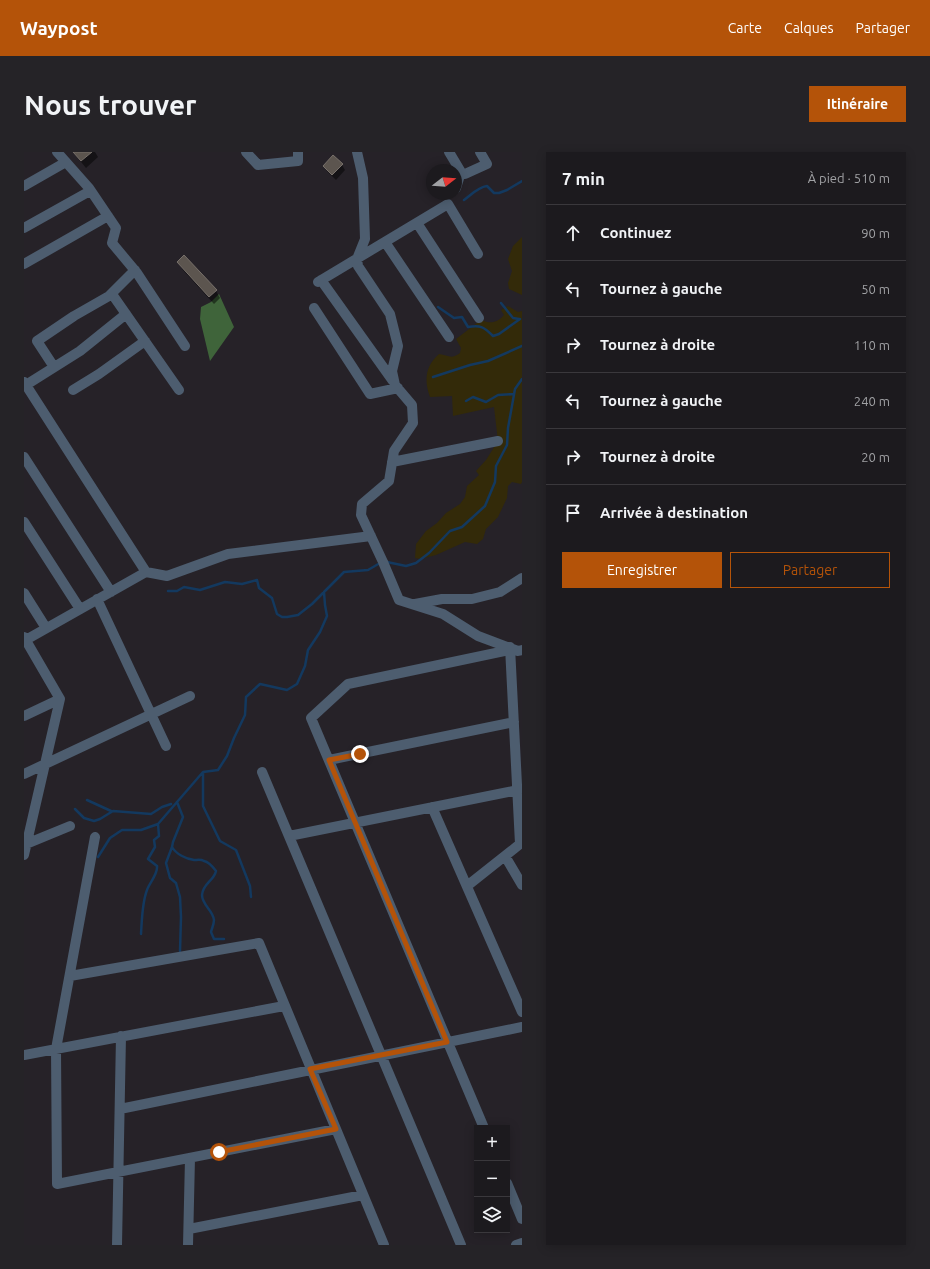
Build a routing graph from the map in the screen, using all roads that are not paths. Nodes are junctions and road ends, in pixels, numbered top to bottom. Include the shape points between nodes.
1 (58, 152) edge
2 (246, 152) edge
3 (298, 152) edge
4 (356, 152) edge
5 (449, 152) edge
6 (480, 152) edge
7 (66, 162) junction
8 (456, 164) edge
9 (462, 172) edge
10 (24, 186) edge
11 (90, 191) junction
12 (450, 200) edge
13 (448, 204) junction
14 (108, 216) junction
15 (417, 223) junction
16 (24, 228) edge
17 (385, 242) junction
18 (478, 254) dead end
19 (357, 259) junction
20 (24, 264) edge
21 (135, 270) junction
22 (112, 294) junction
23 (314, 308) dead end
24 (126, 314) junction
25 (479, 318) dead end
26 (449, 337) dead end
27 (145, 341) junction
28 (185, 346) dead end
29 (54, 367) junction
30 (25, 383) edge
31 (397, 387) junction
32 (73, 390) dead end
33 (179, 390) dead end
34 (498, 442) dead end
35 (24, 457) edge
36 (392, 462) junction
37 (24, 522) edge
38 (371, 536) junction
39 (146, 572) junction
40 (522, 578) edge
41 (111, 592) junction
42 (24, 593) edge
43 (97, 600) junction
44 (414, 604) junction
45 (80, 609) junction
46 (46, 628) junction
47 (25, 639) edge
48 (510, 649) junction
49 (522, 650) edge
50 (190, 696) dead end
51 (60, 698) junction
52 (151, 714) junction
53 (24, 716) edge
54 (514, 722) junction
55 (166, 746) dead end
56 (329, 760) junction
57 (45, 764) junction
58 (262, 772) dead end
59 (24, 774) edge
60 (518, 790) junction
61 (432, 807) junction
62 (521, 819) edge
63 (355, 823) junction
64 (70, 826) dead end
65 (288, 836) junction
66 (95, 837) dead end
67 (25, 848) edge
68 (505, 856) junction
69 (522, 885) edge
70 (467, 886) junction
71 (70, 976) junction
72 (518, 991) edge
73 (284, 1006) junction
74 (522, 1012) edge
75 (522, 1027) edge
76 (122, 1036) junction
77 (447, 1042) junction
78 (56, 1049) junction
79 (24, 1055) edge
80 (381, 1055) junction
81 (310, 1069) junction
82 (120, 1109) junction
83 (483, 1125) edge
84 (336, 1129) junction
85 (190, 1158) junction
86 (118, 1172) junction
87 (510, 1191) edge
88 (363, 1195) junction
89 (522, 1219) edge
90 (189, 1229) junction
91 (522, 1243) edge
92 (117, 1245) edge
93 (188, 1245) edge
94 (384, 1245) edge
95 (461, 1245) edge
96 (516, 1245) edge

1 - 7 street
2 - 3 street via 258,165 298,161
4 - 19 street via 363,178 365,239
5 - 8 street
6 - 9 street via 486,164 466,174
7 - 10 street
7 - 11 street
11 - 14 street
11 - 16 street
12 - 13 street
13 - 15 street
13 - 18 street
14 - 20 street
14 - 21 street via 116,228 112,244
15 - 17 street
15 - 25 street
17 - 19 street
17 - 26 street
19 - 31 street via 358,266 390,314 398,346 392,370
19 - 31 street via 319,281
21 - 22 street
21 - 28 street
22 - 24 street
22 - 29 street via 37,341
23 - 31 street via 370,394
24 - 27 street
24 - 29 street via 80,351
27 - 32 street
27 - 33 street
29 - 30 street
30 - 39 street
31 - 36 street via 412,405 413,423 394,451
34 - 36 street
35 - 41 street
36 - 38 street via 389,481 362,504 361,515
37 - 45 street
38 - 39 street via 228,554 167,576
38 - 44 street via 399,600
39 - 41 street
40 - 44 street via 500,592 472,599 442,599
41 - 43 street
42 - 46 street
43 - 45 street
43 - 52 street
44 - 48 street via 443,614 478,636
45 - 46 street
46 - 47 street
47 - 51 street
48 - 49 street
48 - 54 street
48 - 56 street via 348,684 311,718
50 - 52 street
51 - 53 street
51 - 57 street
52 - 55 street
52 - 57 street
54 - 56 street
54 - 60 street
56 - 63 street
57 - 59 street
57 - 67 street
58 - 65 street
60 - 61 street
60 - 62 street
61 - 63 street
61 - 70 street
62 - 68 street via 520,844
63 - 65 street
63 - 77 street
64 - 67 street
65 - 80 street
66 - 71 street
68 - 69 street
68 - 70 street
70 - 72 street
71 - 73 street via 259,943
71 - 78 street
72 - 74 street
73 - 76 street
73 - 81 street
75 - 77 street
76 - 78 street
76 - 82 street
77 - 80 street
77 - 83 street
78 - 79 street
78 - 86 street via 57,1184
80 - 81 street
80 - 95 street
81 - 82 street
81 - 84 street
82 - 86 street
84 - 85 street
84 - 88 street
85 - 86 street
85 - 90 street
86 - 92 street
87 - 89 street
88 - 90 street
88 - 94 street
90 - 93 street
91 - 96 street

